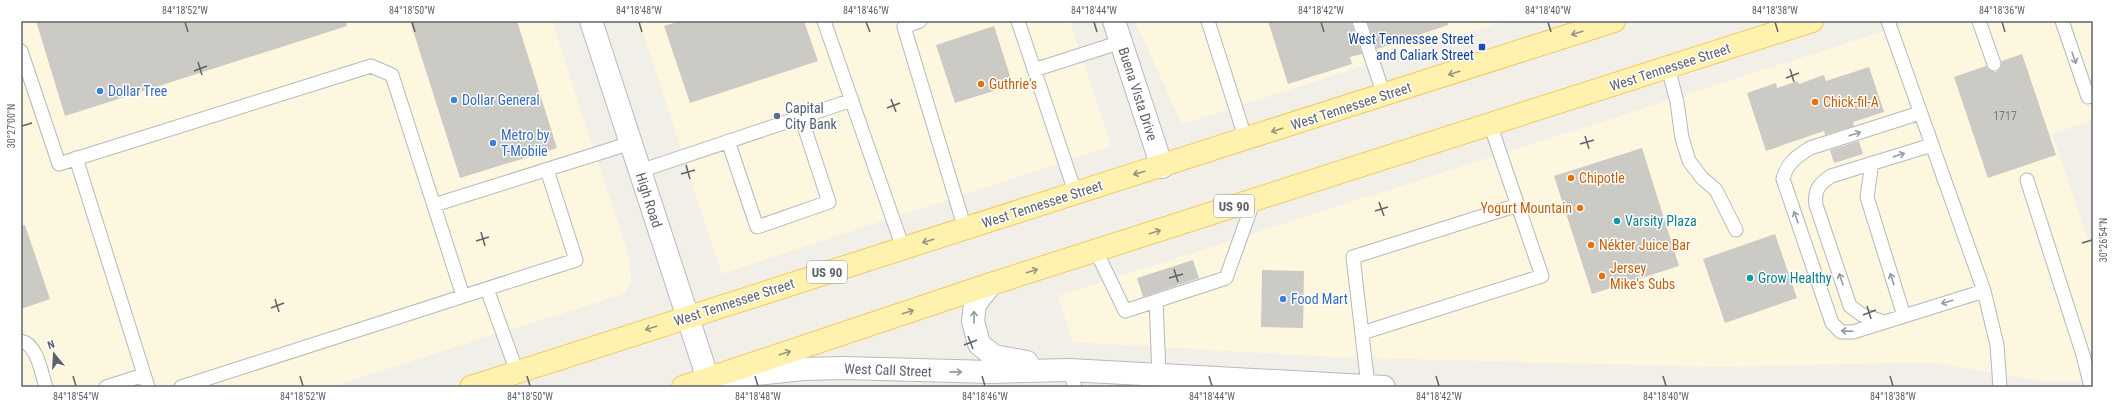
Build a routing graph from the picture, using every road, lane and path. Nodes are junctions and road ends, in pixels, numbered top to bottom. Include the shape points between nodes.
1 (591, 21) edge
2 (824, 21) edge
3 (920, 21) edge
4 (1018, 21) edge
5 (1114, 21) edge
6 (1208, 21) edge
7 (1359, 21) edge
8 (1812, 21) edge
9 (1888, 21) edge
10 (1979, 21) edge
11 (2062, 21) edge
12 (1606, 22) edge
13 (1121, 42) junction
14 (21, 50) edge
15 (1994, 64) dead end
16 (1668, 67) junction
17 (1034, 70) junction
18 (1384, 95) junction
19 (2093, 96) edge
20 (852, 100) junction
21 (1920, 113) junction
22 (801, 117) junction
23 (1490, 124) junction
24 (1246, 140) junction
25 (728, 141) junction
26 (631, 143) junction
27 (1932, 145) junction
28 (76, 158) junction
29 (1872, 163) junction
30 (1162, 167) junction
31 (547, 170) junction
32 (640, 171) junction
33 (2027, 180) dead end
34 (1074, 192) junction
35 (1254, 200) junction
36 (434, 205) junction
37 (1518, 205) junction
38 (965, 228) junction
39 (1736, 230) dead end
40 (903, 248) junction
41 (1096, 251) junction
42 (991, 284) junction
43 (487, 289) junction
44 (1984, 291) junction
45 (463, 296) junction
46 (1156, 301) junction
47 (688, 316) junction
48 (1904, 316) junction
49 (1884, 322) junction
50 (1362, 333) junction
51 (21, 341) edge
52 (516, 372) junction
53 (1072, 378) edge
54 (1153, 379) edge
55 (146, 381) edge
56 (709, 383) edge
57 (198, 384) edge
58 (1272, 384) edge
59 (1329, 386) edge
60 (46, 387) edge
61 (106, 387) edge
62 (181, 387) edge
63 (471, 387) edge
64 (683, 387) edge
65 (1376, 387) edge
66 (2000, 387) edge
67 (2090, 387) edge

1 - 26 street, High Road
2 - 20 lane
3 - 38 lane via 904,27
4 - 17 lane
5 - 13 street, Buena Vista Drive
6 - 24 lane
7 - 18 lane
8 - 16 main road, West Tennessee Street / US 90
9 - 21 lane
10 - 15 lane
11 -> 19 lane via 2088,97
12 -> 18 main road, West Tennessee Street / US 90
13 - 17 lane
13 - 30 street, Buena Vista Drive
14 - 28 lane via 59,164
16 - 23 main road, West Tennessee Street / US 90
16 - 39 lane via 1689,161 1702,178 1716,190
17 - 34 lane
18 -> 24 main road, West Tennessee Street / US 90
20 - 22 lane
20 - 40 lane
21 - 27 lane
49 -> 21 lane via 1853,332 1841,332 1832,323 1783,179 1794,158 1810,148
22 - 25 lane
22 - 25 lane via 829,202 758,227
23 - 35 main road, West Tennessee Street / US 90
23 - 37 lane
24 - 30 main road, West Tennessee Street / US 90
25 - 32 lane
26 - 31 lane
26 - 32 street, High Road
29 -> 27 lane
27 - 44 lane
28 - 36 lane via 371,66 392,75
28 - 55 lane
48 -> 29 lane via 1867,197
49 -> 29 lane via 1862,315 1850,306 1814,193 1822,182 1831,176
30 -> 34 main road, West Tennessee Street / US 90
31 - 36 lane
31 - 43 lane via 576,260
32 - 47 street, High Road
33 - 67 lane
34 - 38 main road, West Tennessee Street / US 90
41 -> 35 main road, West Tennessee Street / US 90
35 - 46 lane via 1226,278
36 - 45 lane
37 - 50 lane via 1353,257
37 - 50 lane via 1542,276
38 -> 40 main road, West Tennessee Street / US 90
40 - 47 main road, West Tennessee Street / US 90
42 -> 41 main road, West Tennessee Street / US 90
41 - 46 lane via 1125,311
53 -> 42 street, West Call Street via 994,356 979,344 973,321 975,304
56 -> 42 main road, West Tennessee Street / US 90
43 - 45 lane
43 - 52 lane
44 -> 48 lane
44 - 66 lane via 1998,345
45 - 57 lane
46 - 54 lane
47 -> 52 main road, West Tennessee Street / US 90
47 - 56 street, High Road
48 - 49 lane
50 - 65 lane
51 - 60 lane via 34,351
52 - 63 main road, West Tennessee Street / US 90
53 - 54 street, West Call Street
56 -> 53 street, West Call Street via 803,369 842,368
54 - 58 street, West Call Street
55 - 61 lane
56 - 64 main road, West Tennessee Street / US 90
57 - 62 lane
58 - 59 street, West Call Street
59 - 65 street, West Call Street

